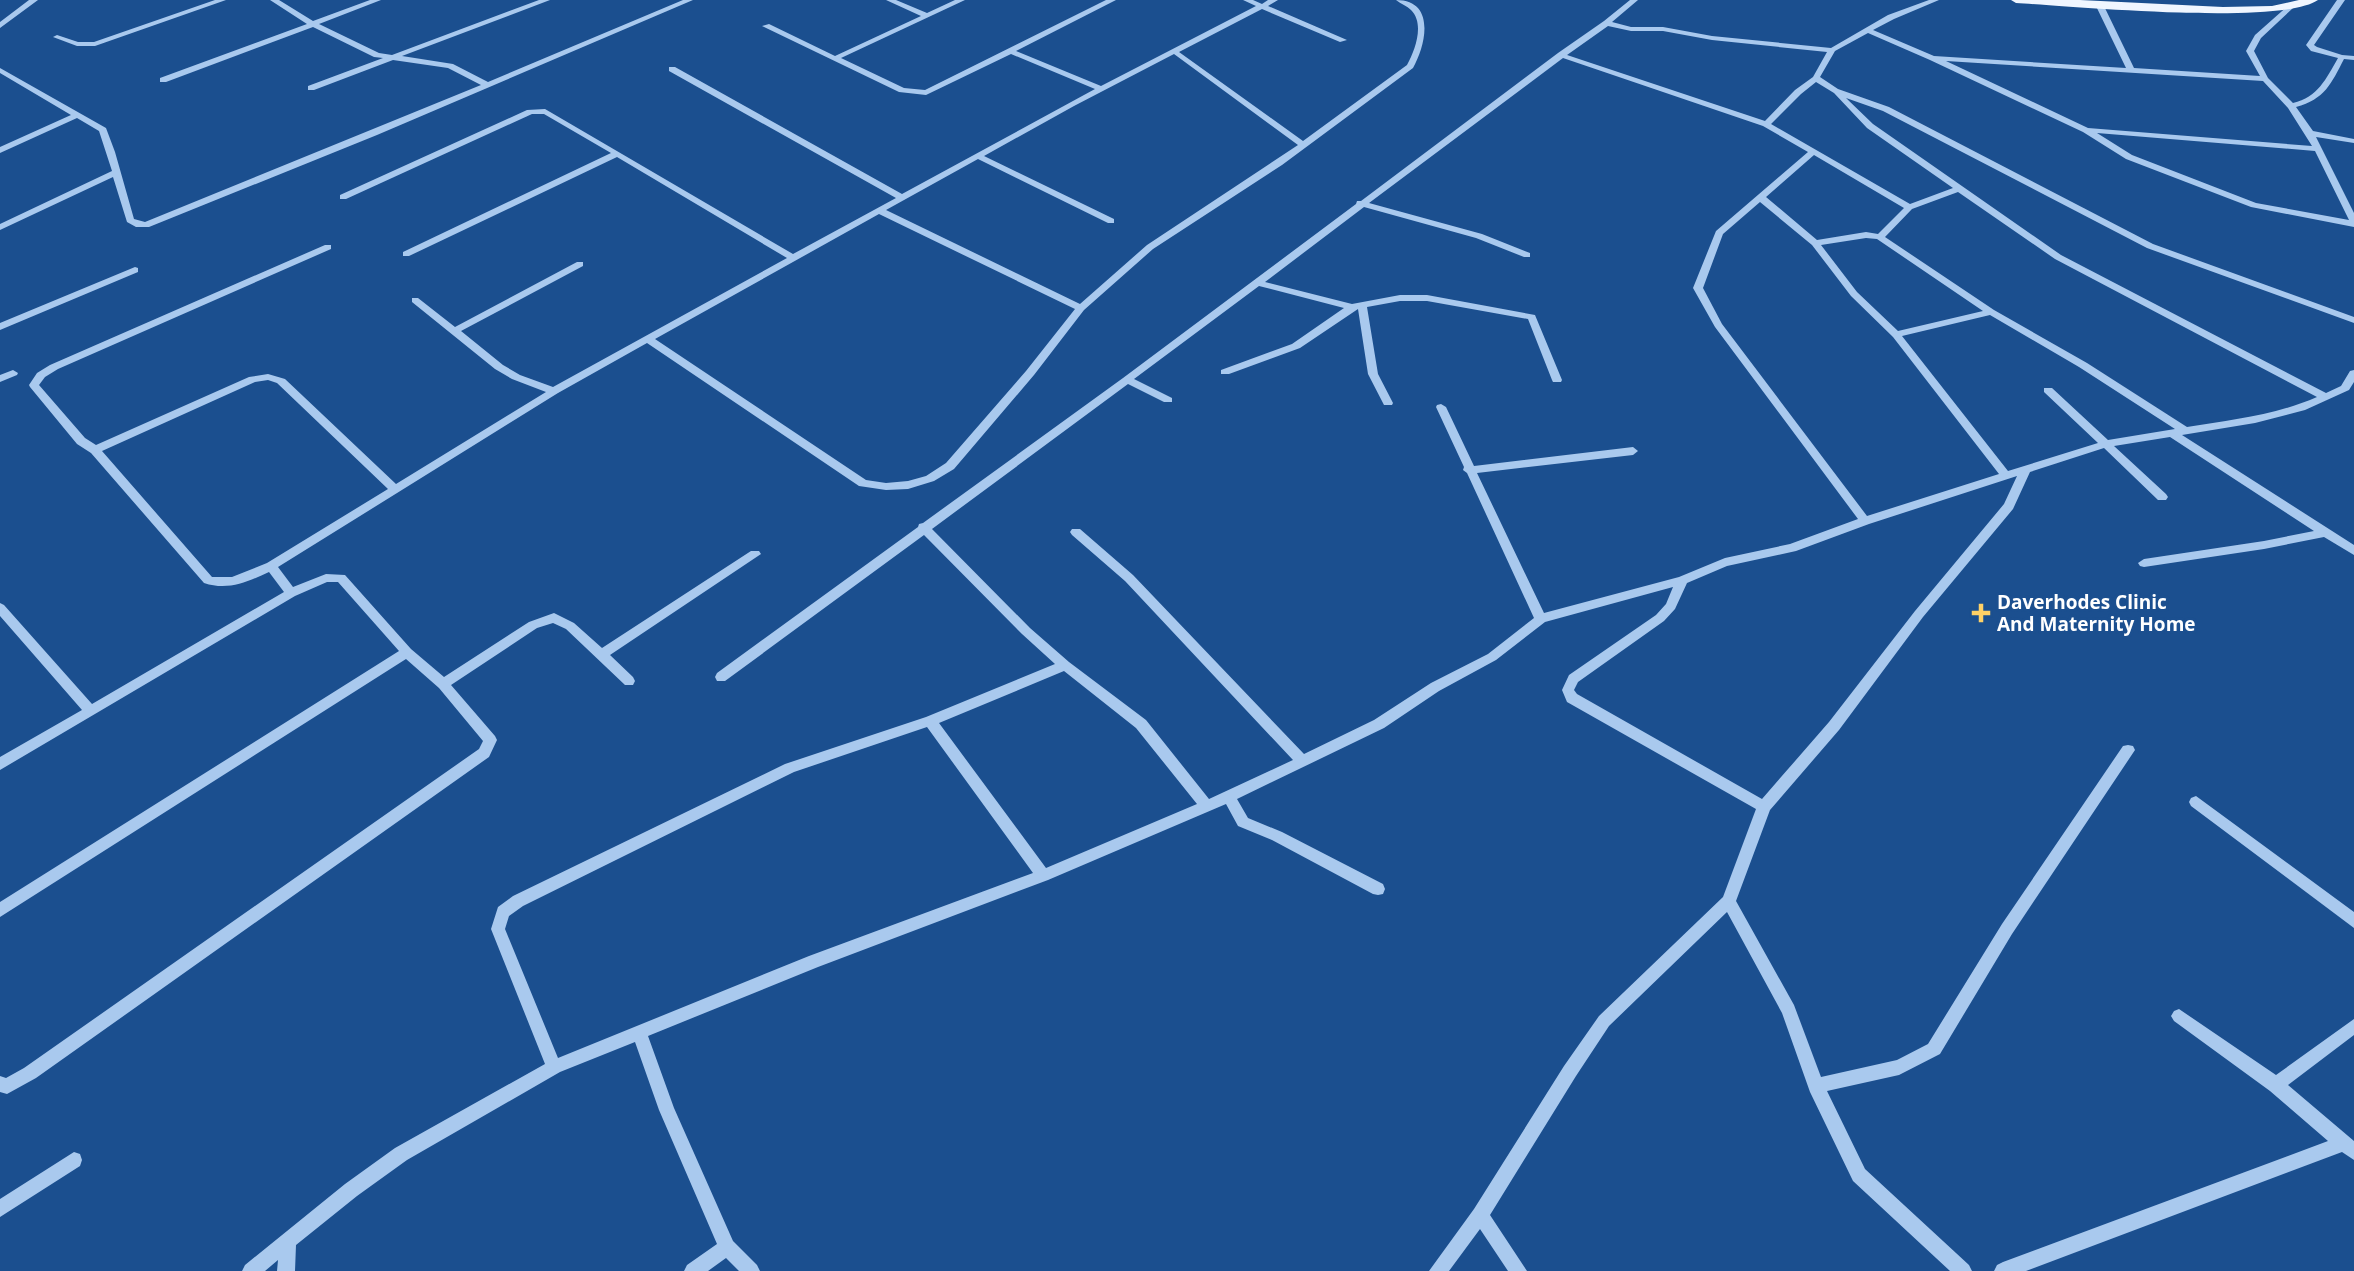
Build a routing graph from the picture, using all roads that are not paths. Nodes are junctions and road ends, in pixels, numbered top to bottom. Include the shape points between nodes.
1 (34, 0) edge
2 (222, 0) edge
3 (274, 0) edge
4 (377, 0) edge
5 (546, 0) edge
6 (890, 0) edge
7 (961, 0) edge
8 (1112, 0) edge
9 (1247, 0) edge
10 (1274, 0) edge
11 (1400, 0) edge
12 (1634, 0) edge
13 (1935, 0) edge
14 (2016, 0) edge
15 (2115, 0) edge
16 (2313, 0) edge
17 (2341, 0) edge
18 (681, 1) edge
19 (2073, 1) edge
20 (2286, 3) edge
21 (2099, 4) junction
22 (1262, 6) junction
23 (927, 16) junction
24 (311, 23) junction
25 (1607, 23) junction
26 (0, 26) edge
27 (766, 26) dead end
28 (1867, 30) junction
29 (57, 37) dead end
30 (1343, 40) dead end
31 (1832, 50) junction
32 (1013, 52) junction
33 (1175, 52) junction
34 (1561, 55) junction
35 (2342, 57) junction
36 (388, 58) junction
37 (836, 58) junction
38 (1933, 58) junction
39 (2354, 58) edge
40 (672, 69) dead end
41 (0, 70) edge
42 (2132, 72) junction
43 (12, 78) junction
44 (1816, 78) junction
45 (2265, 79) junction
46 (163, 80) dead end
47 (0, 83) edge
48 (487, 85) junction
49 (311, 88) dead end
50 (1100, 88) junction
51 (1835, 91) junction
52 (2291, 106) junction
53 (78, 115) junction
54 (1766, 124) junction
55 (2086, 130) junction
56 (2310, 133) junction
57 (2354, 141) edge
58 (1302, 144) junction
59 (2318, 149) junction
60 (0, 150) edge
61 (1814, 151) junction
62 (616, 154) junction
63 (978, 156) junction
64 (114, 173) junction
65 (1957, 189) junction
66 (343, 197) dead end
67 (1760, 197) junction
68 (903, 198) junction
69 (1360, 203) junction
70 (1909, 207) junction
71 (880, 211) junction
72 (1111, 221) dead end
73 (2354, 223) edge
74 (0, 227) edge
75 (1880, 237) junction
76 (1815, 243) junction
77 (328, 247) dead end
78 (406, 254) dead end
79 (1527, 255) dead end
80 (795, 259) junction
81 (580, 264) dead end
82 (135, 271) dead end
83 (1258, 283) junction
84 (415, 300) dead end
85 (1357, 306) junction
86 (1080, 308) junction
87 (1991, 312) junction
88 (2354, 320) edge
89 (0, 327) edge
90 (454, 331) junction
91 (1896, 335) junction
92 (649, 340) junction
93 (1225, 372) dead end
94 (13, 373) dead end
95 (2354, 373) edge
96 (0, 379) edge
97 (1127, 380) junction
98 (1558, 380) dead end
99 (2048, 390) dead end
100 (554, 391) junction
101 (2326, 397) junction
102 (1168, 400) dead end
103 (1388, 403) dead end
104 (1441, 407) dead end
105 (2179, 432) junction
106 (2106, 444) junction
107 (95, 450) junction
108 (1633, 451) dead end
109 (2026, 469) junction
110 (1468, 470) junction
111 (2007, 476) junction
112 (396, 490) junction
113 (2162, 497) dead end
114 (1865, 521) junction
115 (923, 527) junction
116 (1076, 532) dead end
117 (2325, 533) junction
118 (2354, 551) edge
119 (755, 554) dead end
120 (2144, 563) dead end
121 (271, 566) junction
122 (1682, 580) junction
123 (291, 593) junction
124 (0, 608) edge
125 (1541, 620) junction
126 (407, 652) junction
127 (602, 654) junction
128 (1065, 665) junction
129 (721, 677) dead end
130 (629, 681) dead end
131 (443, 684) junction
132 (90, 710) junction
133 (930, 721) junction
134 (2128, 750) dead end
135 (1303, 762) junction
136 (0, 764) edge
137 (1229, 797) junction
138 (2196, 802) dead end
139 (1208, 807) junction
140 (1764, 807) junction
141 (1042, 876) junction
142 (1378, 889) dead end
143 (1729, 901) junction
144 (0, 910) edge
145 (2354, 921) edge
146 (2179, 1016) dead end
147 (2354, 1026) edge
148 (639, 1031) junction
149 (554, 1067) junction
150 (0, 1084) edge
151 (1816, 1086) junction
152 (2276, 1086) junction
153 (2349, 1147) edge
154 (74, 1160) dead end
155 (0, 1209) edge
156 (1479, 1215) junction
157 (288, 1241) junction
158 (727, 1247) junction
159 (251, 1271) edge
160 (286, 1271) edge
161 (694, 1271) edge
162 (751, 1271) edge
163 (1438, 1271) edge
164 (1518, 1271) edge
165 (1963, 1271) edge
166 (2003, 1271) edge

1 - 26 street
2 - 29 street via 95,44
3 - 24 street
4 - 24 street
5 - 36 street
6 - 23 street
7 - 23 street
8 - 32 street
9 - 22 street
10 - 22 street
11 - 58 street via 1419,18 1419,52 1410,66
12 - 25 street
13 - 28 street
14 - 19 main road
15 - 20 main road
16 - 20 main road
17 - 35 street via 2309,45
18 - 48 street
19 - 21 main road
20 - 21 main road via 2223,10
20 - 45 street via 2250,51
21 - 42 street
22 - 30 street
22 - 33 street
23 - 37 street
24 - 36 street
24 - 46 street
25 - 31 street
25 - 34 street
27 - 37 street
28 - 31 street
28 - 38 street
31 - 44 street
32 - 37 street via 922,93 902,90
32 - 50 street
33 - 50 street
33 - 58 street
34 - 54 street
34 - 69 street
35 - 39 street
35 - 52 street via 2323,91 2311,102
36 - 48 street via 450,66
36 - 49 street
38 - 42 street
38 - 55 street
40 - 68 street
41 - 43 street
42 - 45 street
43 - 47 street
43 - 53 street
44 - 51 street
44 - 54 street
45 - 52 street
48 - 64 street via 146,225 130,220
50 - 63 street
51 - 65 street via 1870,126
51 - 88 street via 1886,109 2150,246
52 - 56 street
53 - 60 street
53 - 64 street via 103,130 111,143
54 - 61 street
55 - 59 street
55 - 73 street via 2129,157 2254,205
56 - 57 street
56 - 59 street
58 - 86 street via 1150,247
59 - 73 street
61 - 67 street
61 - 70 street
62 - 66 street via 551,114 538,111
62 - 78 street
62 - 80 street
63 - 68 street
63 - 72 street
64 - 74 street
65 - 70 street
65 - 101 street via 2058,257
67 - 76 street
67 - 114 street via 1715,238 1698,288 1718,325
68 - 71 street
69 - 79 street via 1479,236
69 - 83 street
70 - 75 street
71 - 80 street
71 - 86 street
75 - 76 street
75 - 87 street
76 - 91 street via 1854,294
77 - 107 street via 41,375 34,385 81,441
80 - 92 street
81 - 90 street
82 - 89 street
83 - 85 street
83 - 97 street
84 - 90 street
85 - 93 street via 1296,346
85 - 98 street via 1427,298 1532,317
85 - 103 street via 1373,374
86 - 92 street via 950,466 936,477 895,487 863,483
87 - 91 street
87 - 105 street via 2083,365
90 - 100 street via 499,367
91 - 111 street
92 - 100 street
94 - 96 street
95 - 101 street via 2345,388
97 - 102 street
97 - 115 street
99 - 106 street
100 - 112 street
101 - 105 street via 2255,420
104 - 110 street
105 - 106 street
105 - 117 street
106 - 109 street
106 - 113 street
107 - 112 street via 253,379 268,377 281,381
107 - 121 street via 208,580 229,582
108 - 110 street
109 - 111 street
109 - 140 street via 2009,506
110 - 125 street
111 - 114 street
112 - 121 street
114 - 122 street via 1792,548 1725,562
115 - 128 street
115 - 129 street
116 - 135 street via 1129,578
117 - 118 street
117 - 120 street
119 - 127 street
121 - 123 street
122 - 125 street
122 - 140 street via 1671,606 1660,618 1573,679 1568,690 1572,698
123 - 126 street via 326,578 341,578
123 - 132 street
124 - 132 street
125 - 135 street via 1492,657 1379,724
126 - 131 street
126 - 144 street
127 - 130 street
127 - 131 street via 570,626 547,619
128 - 133 street
128 - 139 street via 1140,724
131 - 150 street via 490,740 484,753 30,1073 7,1086
132 - 136 street
133 - 141 street
133 - 149 street via 790,768 503,912 498,929
134 - 151 street via 2007,929 1934,1049 1899,1067
135 - 137 street
137 - 139 street
137 - 142 street via 1243,822
138 - 145 street
139 - 141 street
140 - 143 street
141 - 148 street
143 - 151 street via 1789,1010
143 - 156 street via 1604,1021
146 - 152 street
147 - 152 street
148 - 149 street
148 - 158 street via 667,1110
149 - 157 street via 401,1154
151 - 165 street via 1860,1175
152 - 153 street
153 - 166 street
154 - 155 street
156 - 163 street
156 - 164 street
157 - 159 street
157 - 160 street
158 - 161 street
158 - 162 street

